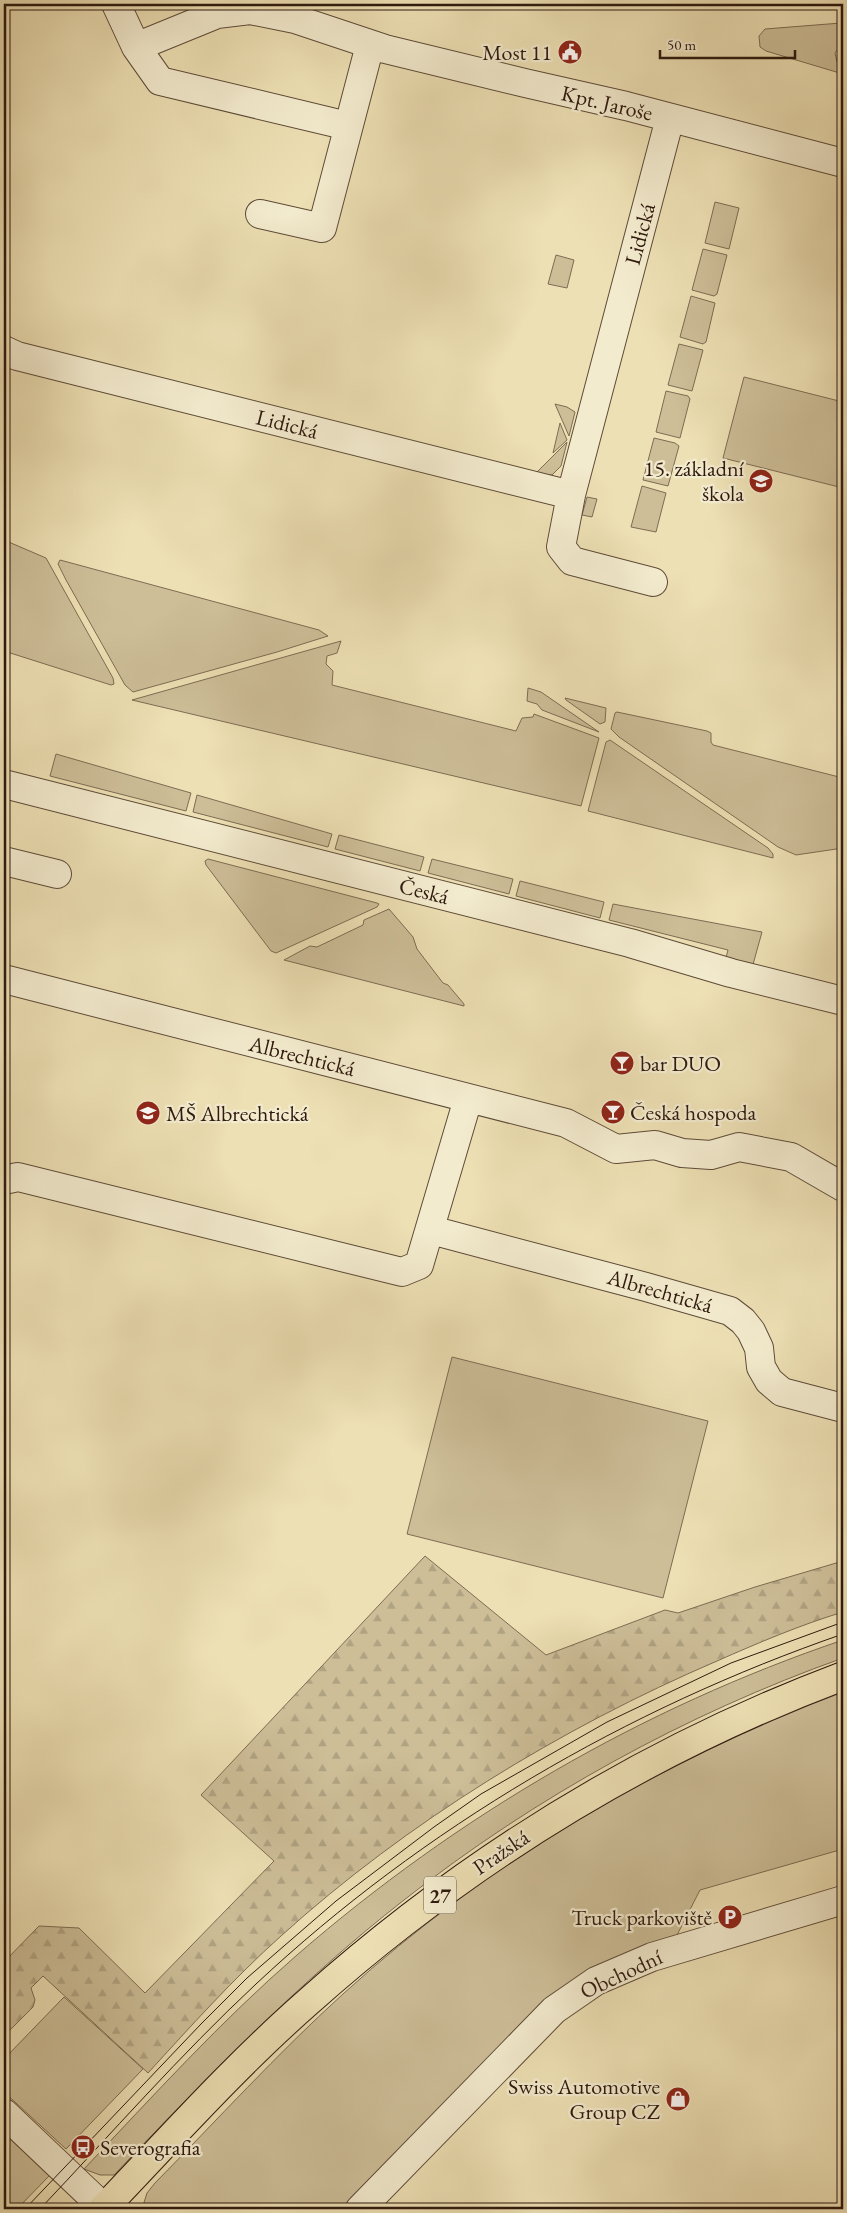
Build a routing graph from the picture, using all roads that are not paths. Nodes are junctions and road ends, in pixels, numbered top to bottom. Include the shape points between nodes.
1 (116, 4) edge
2 (298, 11) edge
3 (370, 45) junction
4 (136, 48) junction
5 (670, 118) junction
6 (348, 126) junction
7 (843, 163) edge
8 (260, 214) dead end
9 (4, 350) edge
10 (571, 495) junction
11 (653, 582) dead end
12 (4, 784) edge
13 (4, 861) edge
14 (57, 874) dead end
15 (4, 979) edge
16 (843, 1001) edge
17 (468, 1099) junction
18 (4, 1180) edge
19 (843, 1187) edge
20 (431, 1230) junction
21 (843, 1408) edge
22 (843, 1676) edge
23 (843, 1900) edge
24 (4, 2113) edge
25 (103, 2209) edge
26 (360, 2209) edge

1 - 4 street
2 - 3 street, Kpt. Jaroše
2 - 4 street, Kpt. Jaroše via 250,10 217,14
3 - 5 street, Kpt. Jaroše
3 - 6 street
4 - 6 street via 160,81
5 - 7 street, Kpt. Jaroše
5 - 10 street, Lidická
6 - 8 street via 322,228
9 - 10 street, Lidická
10 - 11 street, Lidická via 560,548 572,561
12 - 16 street, Česká
13 - 14 street
15 - 17 street, Albrechtická
17 - 19 street, Albrechtická via 566,1123 616,1148 655,1145 682,1153 711,1155 739,1147 791,1157
17 - 20 street
18 - 20 street via 18,1177 402,1272 419,1265
20 - 21 street, Albrechtická via 730,1311 751,1331 759,1348 761,1368 769,1381 782,1392
22 - 25 main road, Pražská / 27 via 754,1712 645,1765 577,1803 427,1904 307,2002
23 - 26 street, Obchodní via 652,1957 596,1981 554,2010
24 - 25 street

